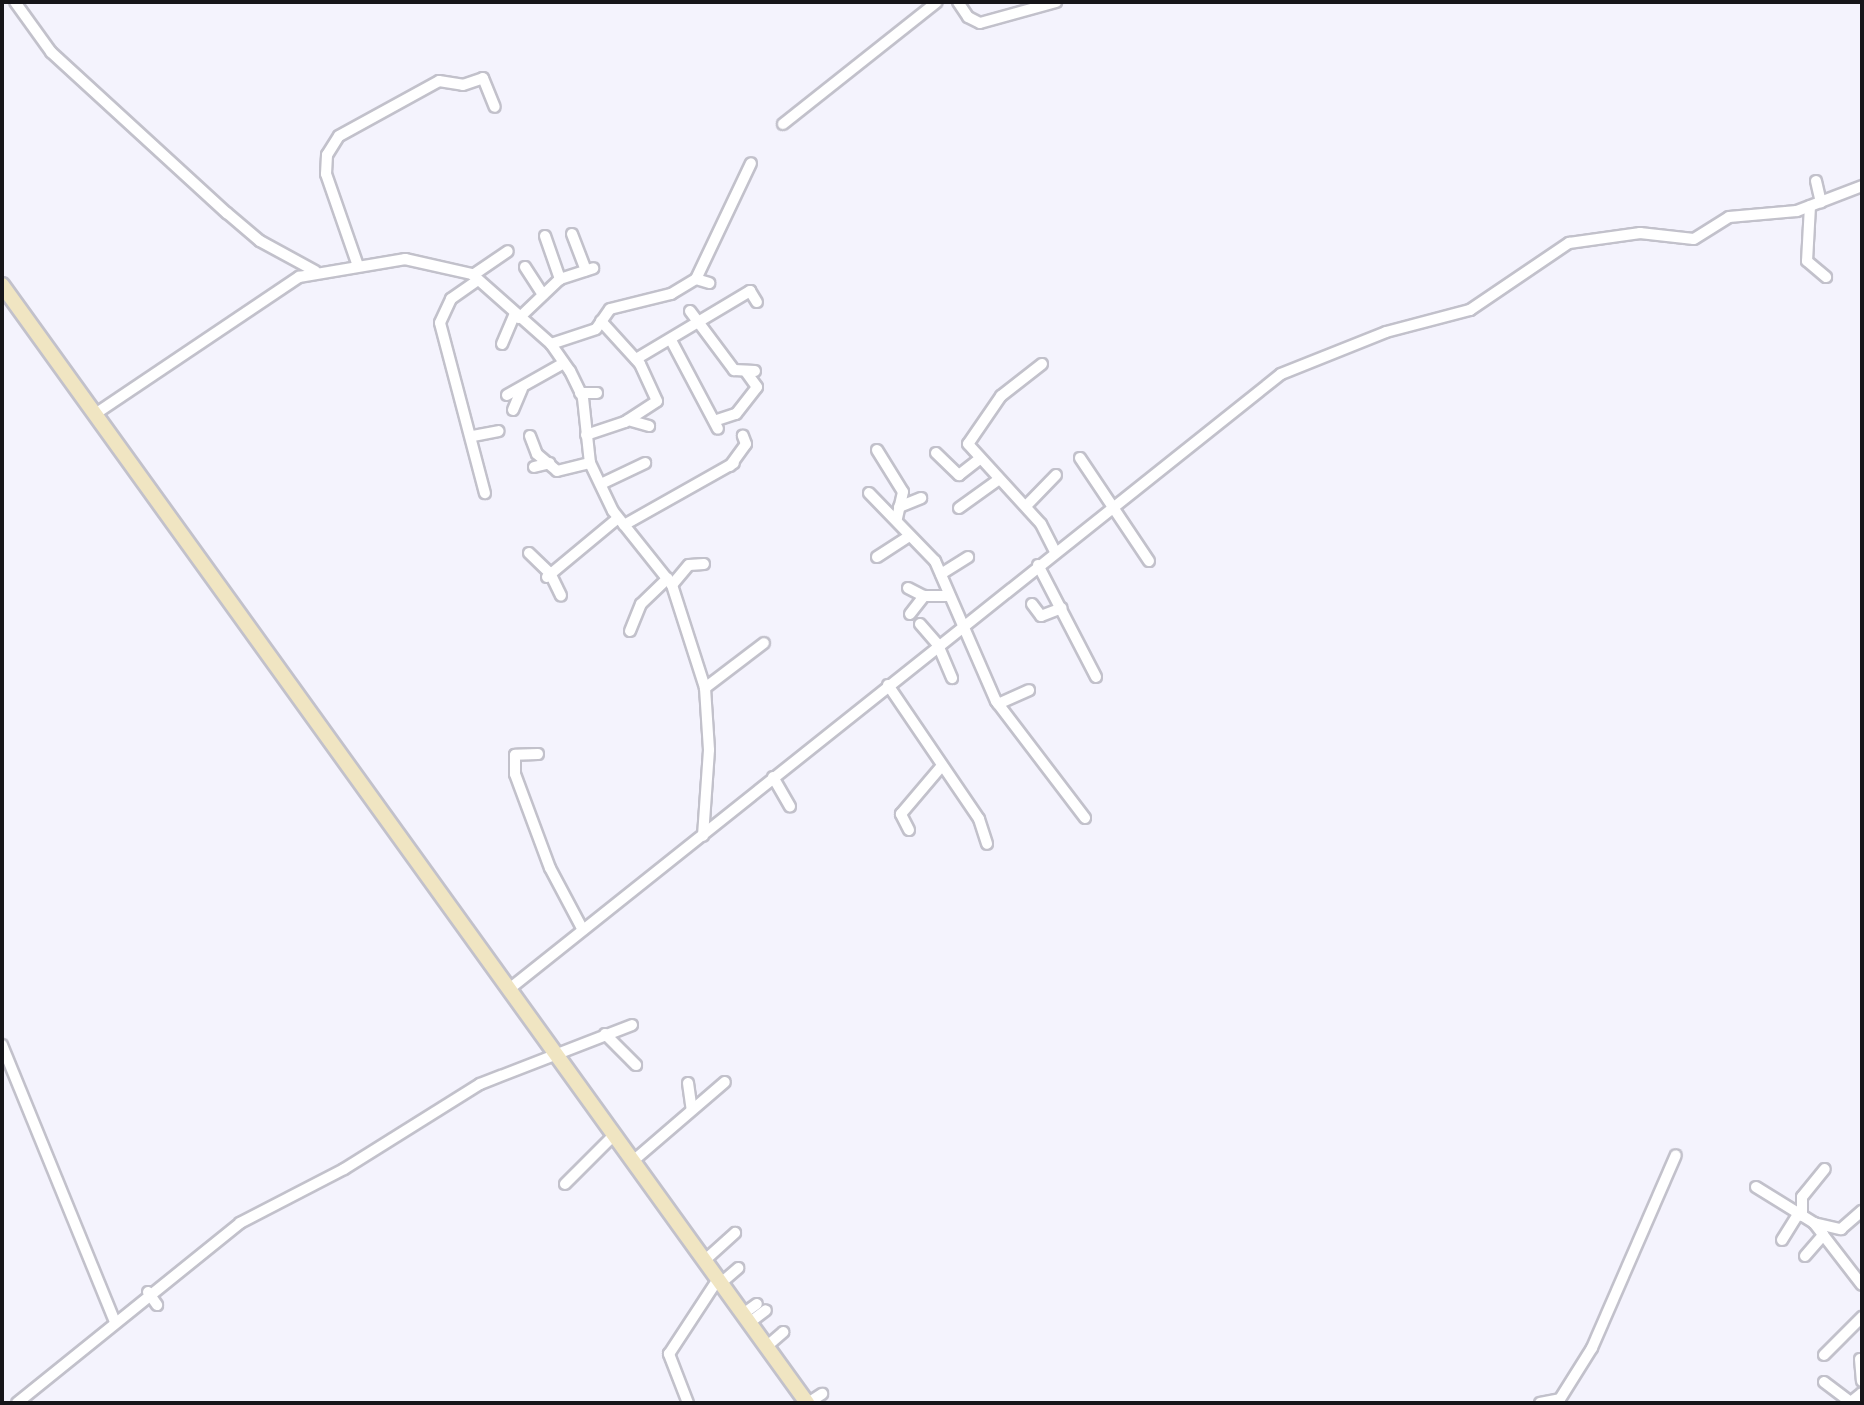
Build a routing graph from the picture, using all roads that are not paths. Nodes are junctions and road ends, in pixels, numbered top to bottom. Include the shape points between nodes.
1 (15, 2) edge
2 (937, 2) edge
3 (958, 2) edge
4 (1056, 2) edge
5 (495, 107) dead end
6 (783, 124) dead end
7 (751, 163) dead end
8 (1816, 181) dead end
9 (1862, 186) edge
10 (1821, 202) junction
11 (1810, 206) junction
12 (572, 234) dead end
13 (545, 236) dead end
14 (508, 251) dead end
15 (357, 263) junction
16 (525, 267) dead end
17 (315, 271) junction
18 (1826, 277) dead end
19 (476, 278) junction
20 (560, 279) junction
21 (696, 279) junction
22 (709, 283) dead end
23 (2, 285) edge
24 (543, 295) junction
25 (757, 302) dead end
26 (690, 311) dead end
27 (517, 316) junction
28 (601, 321) junction
29 (700, 326) junction
30 (672, 342) junction
31 (502, 344) dead end
32 (551, 344) junction
33 (636, 359) junction
34 (564, 363) junction
35 (1042, 364) dead end
36 (523, 387) junction
37 (580, 393) junction
38 (597, 393) dead end
39 (507, 395) dead end
40 (513, 410) dead end
41 (95, 414) junction
42 (628, 420) junction
43 (649, 426) dead end
44 (499, 431) dead end
45 (586, 435) junction
46 (473, 436) junction
47 (530, 436) dead end
48 (743, 436) dead end
49 (877, 450) dead end
50 (936, 453) dead end
51 (1080, 458) dead end
52 (978, 460) junction
53 (550, 463) junction
54 (590, 463) junction
55 (645, 463) dead end
56 (534, 467) dead end
57 (1056, 475) dead end
58 (998, 480) junction
59 (601, 484) junction
60 (485, 493) dead end
61 (869, 493) dead end
62 (659, 496) dead end
63 (921, 498) dead end
64 (1115, 504) junction
65 (901, 506) junction
66 (1026, 506) junction
67 (959, 508) dead end
68 (654, 509) junction
69 (893, 514) junction
70 (621, 521) junction
71 (908, 537) junction
72 (1055, 552) junction
73 (529, 553) dead end
74 (877, 557) dead end
75 (968, 557) dead end
76 (1149, 561) dead end
77 (704, 564) dead end
78 (1038, 565) junction
79 (941, 574) junction
80 (548, 575) junction
81 (670, 582) junction
82 (908, 588) dead end
83 (561, 596) dead end
84 (924, 596) junction
85 (947, 596) junction
86 (1032, 604) dead end
87 (1062, 608) junction
88 (910, 614) dead end
89 (920, 624) dead end
90 (961, 627) junction
91 (630, 631) dead end
92 (764, 643) dead end
93 (938, 645) junction
94 (1096, 677) dead end
95 (952, 678) dead end
96 (888, 685) junction
97 (705, 688) junction
98 (1029, 690) dead end
99 (998, 704) junction
100 (538, 754) dead end
101 (940, 768) junction
102 (773, 777) junction
103 (790, 806) dead end
104 (1085, 818) dead end
105 (909, 830) dead end
106 (702, 837) junction
107 (987, 844) dead end
108 (583, 930) junction
109 (508, 990) junction
110 (632, 1025) dead end
111 (605, 1034) junction
112 (2, 1045) edge
113 (553, 1051) junction
114 (636, 1065) dead end
115 (725, 1082) dead end
116 (688, 1083) dead end
117 (692, 1110) junction
118 (614, 1135) junction
119 (1676, 1155) dead end
120 (633, 1161) junction
121 (1825, 1169) dead end
122 (565, 1184) dead end
123 (1756, 1187) dead end
124 (1862, 1211) edge
125 (1800, 1215) junction
126 (1814, 1223) junction
127 (735, 1233) dead end
128 (1823, 1235) junction
129 (1782, 1240) dead end
130 (1805, 1256) dead end
131 (704, 1261) junction
132 (738, 1268) dead end
133 (719, 1281) junction
134 (1862, 1285) edge
135 (148, 1292) junction
136 (157, 1305) dead end
137 (762, 1307) dead end
138 (1862, 1317) edge
139 (746, 1318) junction
140 (114, 1320) junction
141 (783, 1332) dead end
142 (766, 1347) junction
143 (1824, 1355) dead end
144 (1860, 1359) dead end
145 (1862, 1381) edge
146 (1824, 1382) dead end
147 (1862, 1393) edge
148 (822, 1394) dead end
149 (1850, 1402) edge
150 (17, 1403) edge
151 (688, 1403) edge
152 (807, 1403) edge
153 (1540, 1403) edge

1 - 17 street via 51,52 227,213 260,241
2 - 6 street
3 - 4 street via 980,23
5 - 15 street via 483,78 463,85 439,81 339,136 327,155 326,174
7 - 21 street
8 - 10 street
9 - 10 street
10 - 11 street
11 - 18 street via 1807,261
11 - 64 street via 1729,217 1682,241 1640,233 1569,243 1470,310 1386,332 1281,374
12 - 20 street via 589,269
13 - 20 street
14 - 19 street via 495,255
15 - 17 street
15 - 19 street via 405,259
16 - 24 street
17 - 41 street via 283,285
19 - 27 street
19 - 46 street via 451,299 440,318
20 - 24 street
21 - 22 street
21 - 28 street via 671,294 610,309
23 - 41 street
24 - 27 street
25 - 29 street via 750,291
26 - 29 street
27 - 31 street
27 - 32 street
28 - 32 street via 590,332
28 - 33 street
29 - 30 street
29 - 30 street via 731,366 751,371 757,387 736,414 718,424
30 - 33 street
32 - 34 street
33 - 42 street via 657,398
34 - 36 street
34 - 37 street
35 - 52 street via 983,419 968,444
36 - 39 street
36 - 40 street
37 - 38 street
37 - 45 street
41 - 109 street
42 - 43 street
42 - 45 street
44 - 46 street
45 - 54 street
46 - 60 street
47 - 53 street via 537,454
48 - 68 street via 746,444 732,465
49 - 65 street via 901,486
50 - 52 street via 959,475
51 - 64 street
52 - 58 street
53 - 54 street via 563,473
53 - 56 street
54 - 59 street
55 - 59 street
57 - 66 street
58 - 66 street
58 - 67 street
59 - 70 street
61 - 69 street
62 - 68 street
63 - 65 street
64 - 72 street
64 - 76 street
65 - 69 street
66 - 72 street
68 - 70 street
69 - 71 street
70 - 80 street
70 - 81 street
71 - 74 street
71 - 79 street
72 - 78 street
73 - 80 street
75 - 79 street
77 - 81 street via 689,565
78 - 87 street
78 - 90 street
79 - 85 street
80 - 83 street
81 - 91 street via 641,604
81 - 97 street
82 - 84 street
84 - 85 street
84 - 88 street
85 - 90 street
86 - 87 street via 1041,616
87 - 94 street
89 - 93 street
90 - 93 street
90 - 99 street
92 - 97 street
93 - 95 street
93 - 96 street
96 - 101 street
96 - 102 street
97 - 106 street via 709,750
98 - 99 street
99 - 104 street
100 - 108 street via 515,755 515,774 550,868
101 - 105 street via 901,814
101 - 107 street via 979,819
102 - 103 street
102 - 106 street
106 - 108 street
108 - 109 street
109 - 113 street
110 - 111 street
111 - 113 street
111 - 114 street
112 - 140 street
113 - 118 street
113 - 135 street via 475,1086 344,1169 258,1212
115 - 117 street
116 - 117 street
117 - 120 street
118 - 120 street
118 - 122 street
119 - 153 street via 1592,1348 1560,1399
120 - 131 street
121 - 125 street via 1802,1197
123 - 125 street
124 - 126 street via 1841,1229
125 - 126 street
125 - 129 street
126 - 128 street
127 - 131 street
128 - 130 street
128 - 134 street
131 - 133 street
132 - 133 street
133 - 139 street
133 - 151 street via 669,1354
135 - 136 street
135 - 140 street
137 - 139 street
138 - 143 street
139 - 142 street
140 - 150 street
141 - 142 street
142 - 152 street
144 - 145 street
146 - 149 street
147 - 149 street
148 - 152 street

